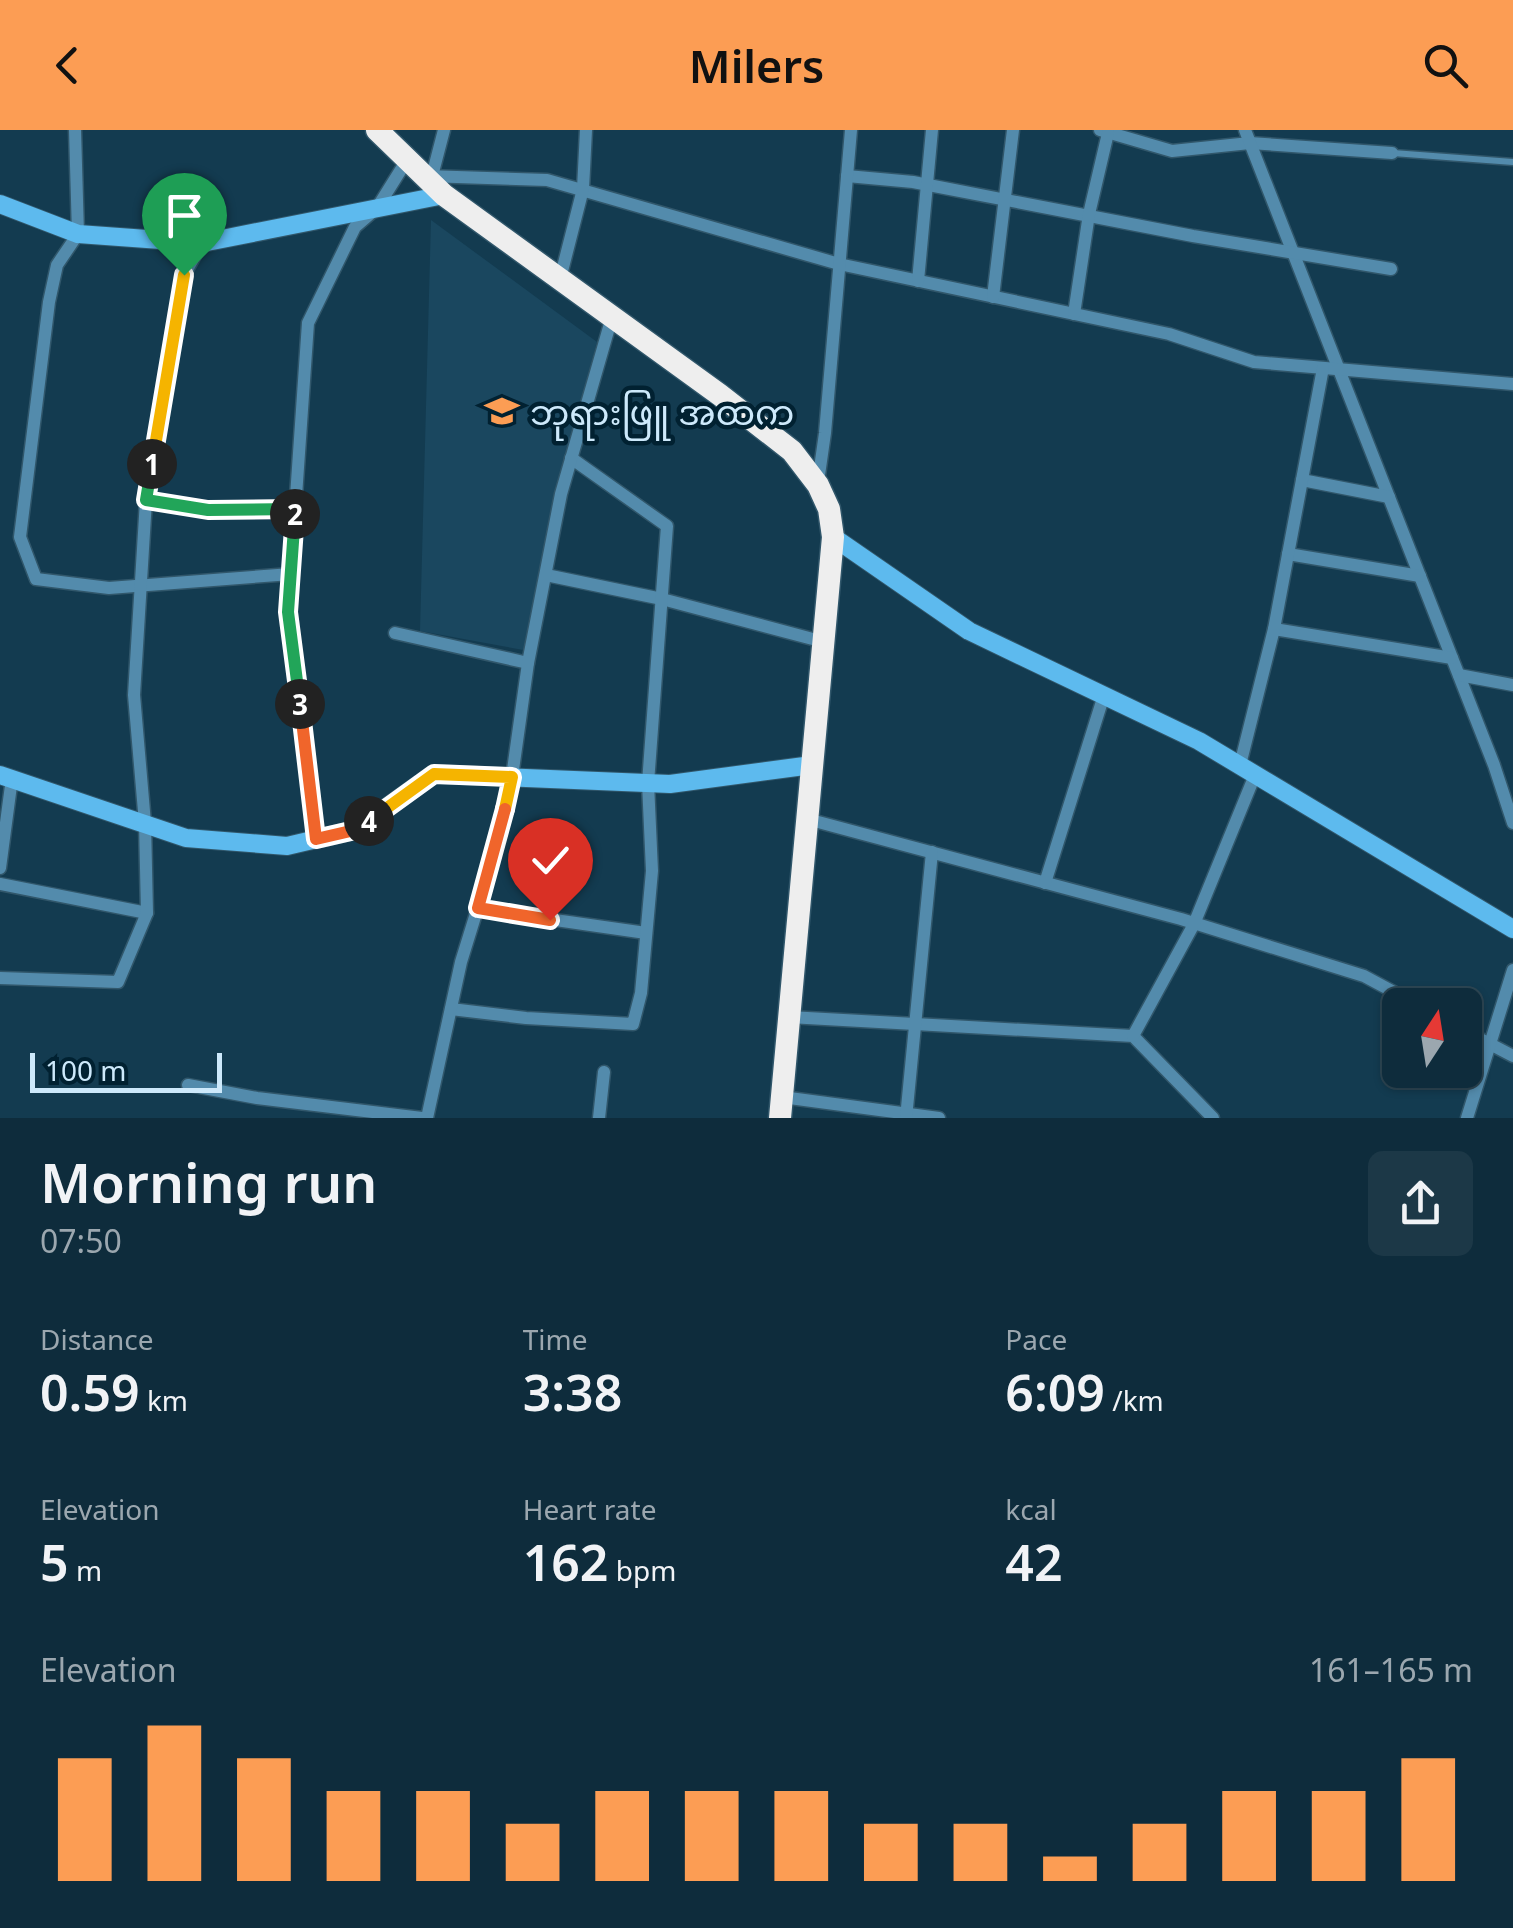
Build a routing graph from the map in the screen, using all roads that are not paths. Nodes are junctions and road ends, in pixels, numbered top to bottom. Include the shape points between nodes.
1 (75, 130) edge
2 (377, 130) edge
3 (444, 130) edge
4 (586, 130) edge
5 (852, 130) edge
6 (932, 130) edge
7 (1013, 130) edge
8 (1104, 131) edge
9 (1248, 136) edge
10 (1392, 153) joint
11 (1513, 162) edge
12 (847, 176) junction
13 (427, 177) junction
14 (929, 184) junction
15 (583, 189) junction
16 (1006, 200) junction
17 (0, 204) edge
18 (377, 208) junction
19 (1090, 214) junction
20 (78, 234) junction
21 (202, 243) junction
22 (1293, 252) junction
23 (839, 264) junction
24 (1391, 269) dead end
25 (560, 279) junction
26 (918, 281) junction
27 (993, 297) junction
28 (1074, 314) junction
29 (612, 317) junction
30 (1324, 368) junction
31 (1339, 370) junction
32 (1513, 384) edge
33 (571, 458) junction
34 (1302, 480) junction
35 (818, 484) junction
36 (1389, 497) junction
37 (146, 500) junction
38 (295, 509) junction
39 (833, 537) junction
40 (1288, 554) junction
41 (291, 574) junction
42 (546, 575) junction
43 (1420, 576) junction
44 (141, 586) junction
45 (662, 599) junction
46 (1274, 629) junction
47 (394, 633) dead end
48 (824, 642) junction
49 (1452, 658) junction
50 (528, 663) junction
51 (1459, 676) junction
52 (1513, 685) edge
53 (1104, 695) junction
54 (812, 764) junction
55 (1247, 770) junction
56 (6, 777) edge
57 (512, 777) junction
58 (648, 783) junction
59 (807, 819) junction
60 (145, 823) junction
61 (1513, 823) edge
62 (316, 839) junction
63 (932, 852) junction
64 (0, 868) edge
65 (1045, 883) junction
66 (0, 884) edge
67 (478, 908) junction
68 (148, 914) junction
69 (1194, 924) junction
70 (1513, 929) edge
71 (646, 933) junction
72 (1513, 970) edge
73 (0, 978) edge
74 (1386, 988) edge
75 (450, 1009) junction
76 (789, 1017) junction
77 (916, 1024) junction
78 (1133, 1036) junction
79 (1482, 1040) edge
80 (1490, 1044) junction
81 (1513, 1056) edge
82 (604, 1072) dead end
83 (188, 1085) dead end
84 (781, 1108) edge
85 (328, 1113) edge
86 (906, 1116) edge
87 (424, 1118) edge
88 (599, 1118) edge
89 (939, 1118) edge
90 (1214, 1118) edge
91 (1467, 1118) edge

1 - 20 street
2 - 13 highway
3 - 13 street
4 - 15 street
5 - 12 street
6 - 14 street
7 - 16 street
8 - 9 street via 1172,151
8 - 19 street
9 - 10 street
9 - 22 street
10 - 11 lane
12 - 14 street
12 - 23 street
13 - 15 street via 546,180
13 - 18 street
13 - 18 street
13 - 25 highway
14 - 16 street
14 - 26 street
15 - 23 street
15 - 25 street
16 - 19 street
16 - 27 street
17 - 20 street
18 - 21 street
18 - 38 street via 356,227 308,323
19 - 22 street
19 - 28 street
20 - 21 street
20 - 44 street via 57,265 20,536 36,579
21 - 37 street via 184,275
22 - 24 street
22 - 31 street
23 - 26 street
23 - 35 street
25 - 29 highway
26 - 27 street
27 - 28 street
28 - 30 street via 1169,334 1254,362
29 - 33 street
29 - 35 highway via 792,451
30 - 31 street
30 - 34 street
31 - 32 street
31 - 36 street
33 - 42 street
33 - 45 street via 667,526
34 - 36 street
34 - 40 street
35 - 39 highway
36 - 43 street
37 - 38 street via 208,510
37 - 44 street
38 - 41 street
39 - 48 highway
39 - 53 street via 969,631
40 - 43 street
40 - 46 street
41 - 44 street
41 - 62 street via 288,612
42 - 45 street
42 - 50 street
43 - 49 street
44 - 60 street via 134,695
45 - 48 street
45 - 58 street
46 - 49 street
46 - 55 street
47 - 50 street
48 - 54 highway
49 - 51 street
50 - 57 street
51 - 52 street
51 - 61 street
53 - 55 street
53 - 65 street
54 - 58 street
54 - 59 highway
55 - 69 street
55 - 70 street
56 - 60 street
56 - 64 street
57 - 58 street
57 - 62 street via 434,774 355,830
57 - 67 street
58 - 71 street via 652,871
59 - 63 street
59 - 76 highway
60 - 62 street via 186,838 287,846
60 - 68 street
63 - 65 street
63 - 77 street
65 - 69 street
66 - 68 street
67 - 71 street
67 - 75 street
68 - 73 street via 118,982
69 - 74 street
69 - 78 street
71 - 75 street via 634,1024
72 - 80 street
75 - 87 street
76 - 77 street
76 - 84 highway
77 - 78 street
77 - 86 street
78 - 90 street
79 - 80 street
80 - 81 street
80 - 91 street
82 - 88 street
83 - 85 street
84 - 86 street
85 - 87 street
86 - 89 street

